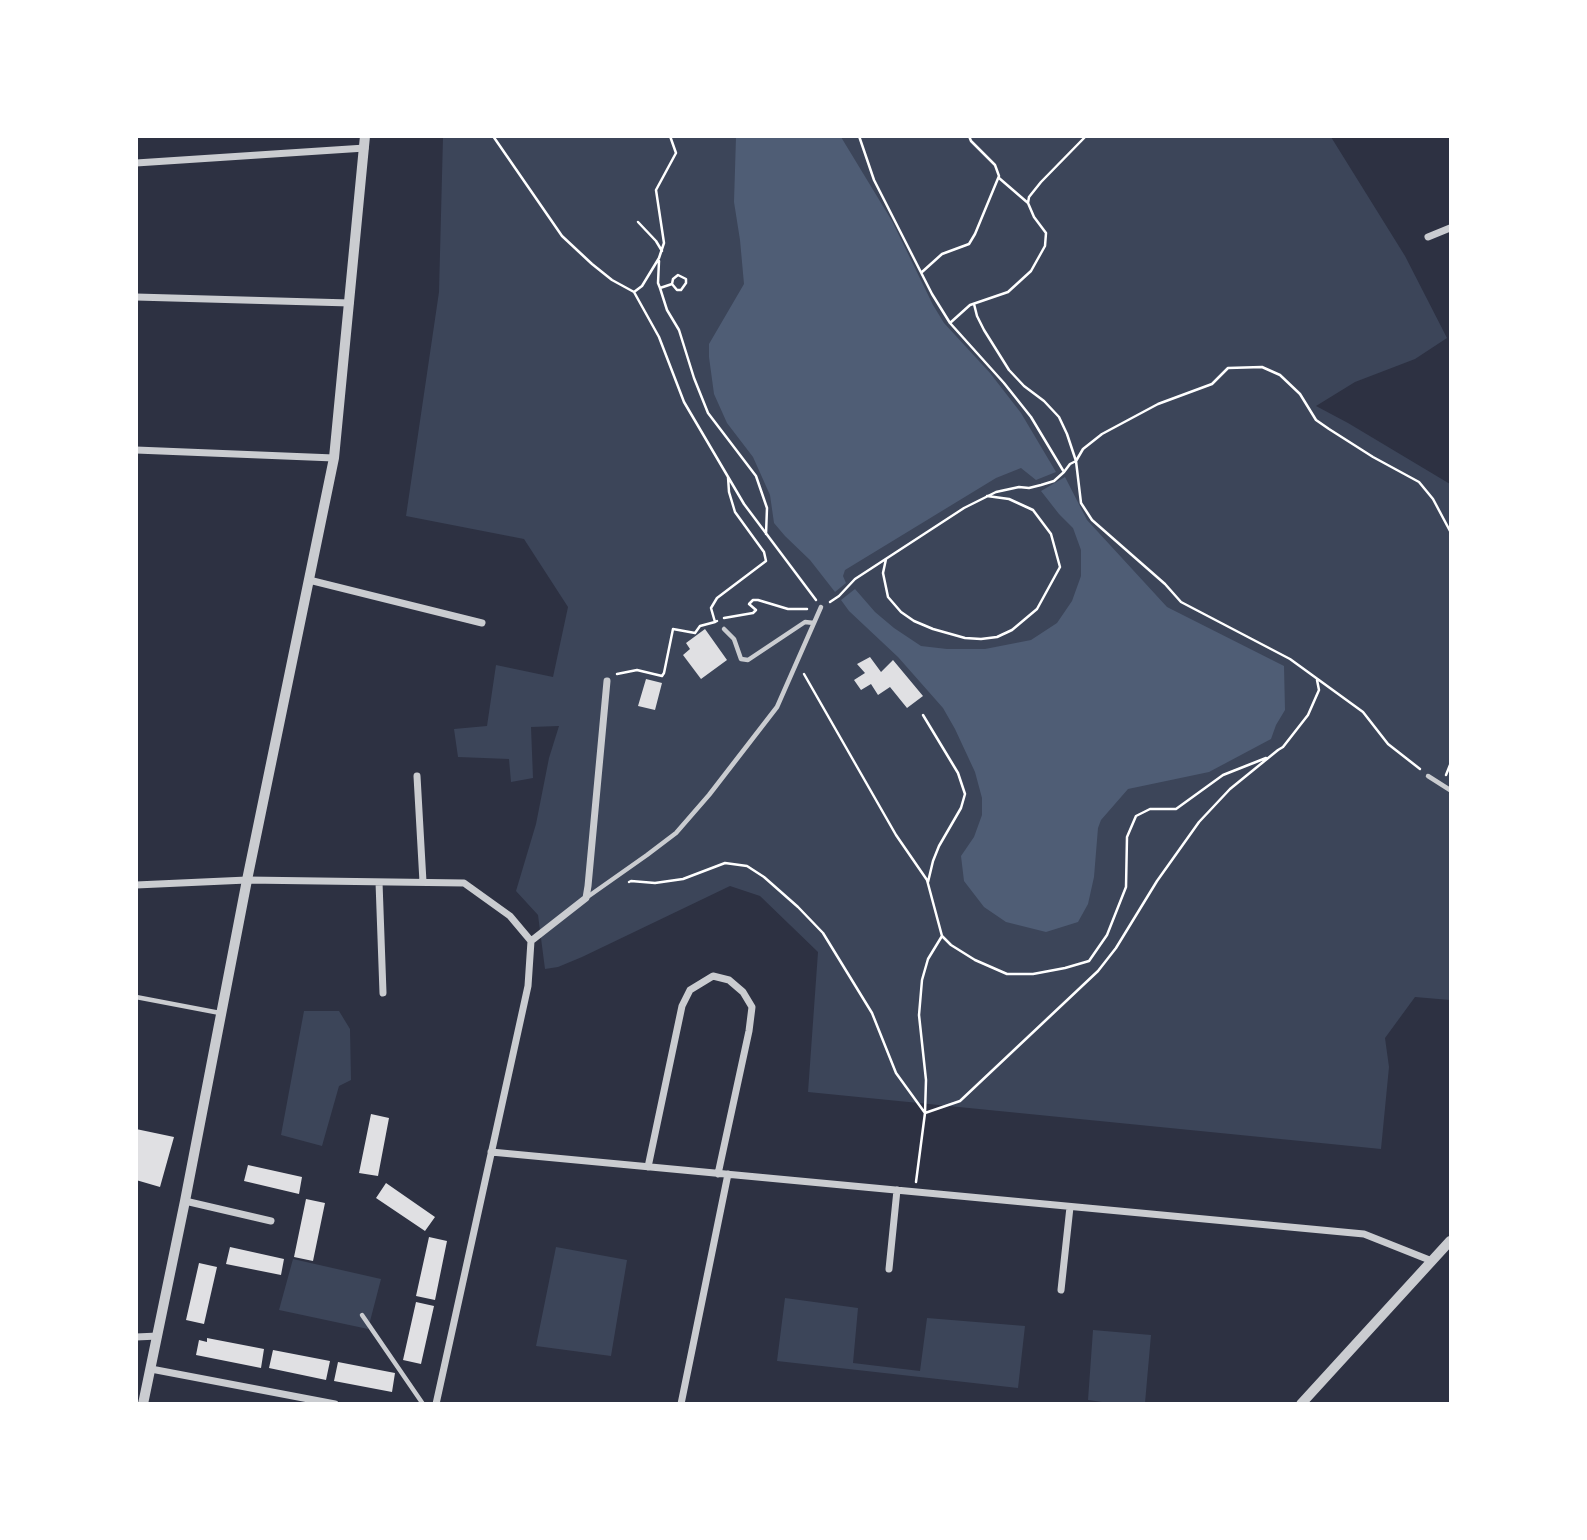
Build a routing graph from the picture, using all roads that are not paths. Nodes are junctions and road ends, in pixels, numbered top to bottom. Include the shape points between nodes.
1 (365, 142) edge
2 (136, 163) edge
3 (1451, 228) edge
4 (1428, 237) dead end
5 (136, 297) edge
6 (349, 303) junction
7 (136, 450) edge
8 (334, 458) junction
9 (309, 580) junction
10 (821, 607) road end
11 (482, 622) dead end
12 (814, 623) junction
13 (724, 629) road end
14 (607, 681) road end
15 (418, 776) dead end
16 (1428, 776) road end
17 (1451, 790) edge
18 (247, 880) junction
19 (379, 882) junction
20 (423, 882) junction
21 (136, 885) edge
22 (586, 898) junction
23 (531, 941) junction
24 (383, 993) dead end
25 (136, 997) edge
26 (221, 1014) junction
27 (491, 1152) junction
28 (648, 1167) junction
29 (718, 1174) junction
30 (728, 1174) junction
31 (897, 1190) junction
32 (185, 1201) junction
33 (1070, 1207) junction
34 (271, 1221) dead end
35 (1451, 1241) edge
36 (1432, 1261) junction
37 (889, 1269) dead end
38 (1061, 1290) dead end
39 (362, 1315) dead end
40 (158, 1336) junction
41 (136, 1337) edge
42 (151, 1369) junction
43 (143, 1404) edge
44 (335, 1404) edge
45 (423, 1404) edge
46 (436, 1404) edge
47 (681, 1404) edge
48 (1301, 1404) edge

1 - 2 street
1 - 6 street
3 - 4 street
5 - 6 street
6 - 8 street
7 - 8 street
8 - 9 street
9 - 11 street
9 - 18 street
10 - 12 lane
12 - 13 lane via 804,622 748,660 741,659 734,639
12 - 22 lane via 777,707 701,805 676,832
14 - 22 street
15 - 20 street
16 - 17 lane
18 - 19 street
18 - 21 street
18 - 26 street
19 - 20 street
19 - 24 street
20 - 23 street via 464,883 510,916
22 - 23 street
23 - 27 street via 528,986
25 - 26 lane
26 - 32 street
27 - 28 street
27 - 46 street
28 - 29 street
28 - 29 street via 682,1006 690,990 713,976 729,980 752,1007
29 - 30 street
30 - 31 street
30 - 47 street
31 - 33 street
31 - 37 street
32 - 34 street
32 - 40 street
33 - 36 street via 1364,1234
33 - 38 street
35 - 36 street
36 - 48 street
39 - 45 lane
40 - 41 street
40 - 42 street
42 - 43 street
42 - 44 street

